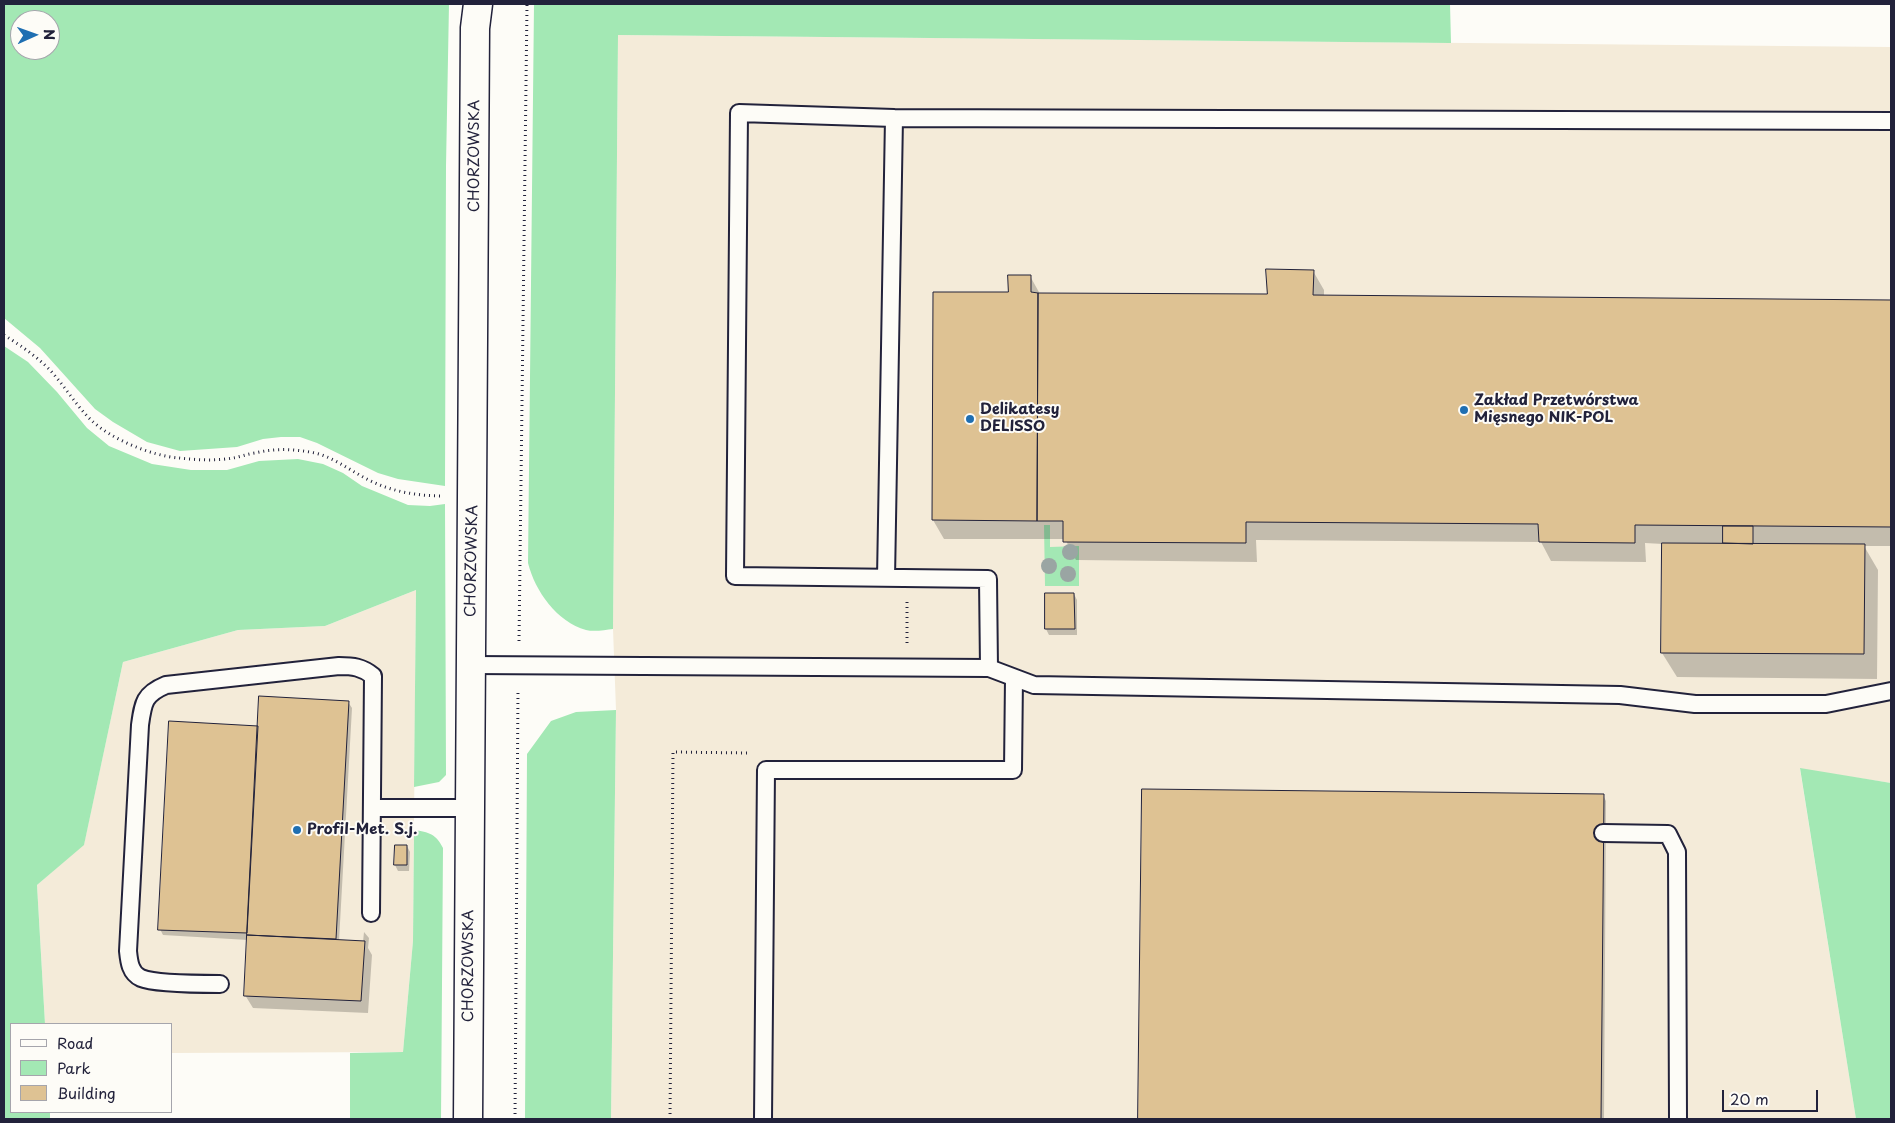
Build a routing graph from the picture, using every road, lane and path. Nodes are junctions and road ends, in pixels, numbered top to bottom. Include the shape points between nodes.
1 (478, 4) edge
2 (527, 4) edge
3 (894, 118) junction
4 (1891, 121) edge
5 (4, 335) edge
6 (473, 495) junction
7 (886, 578) junction
8 (907, 578) junction
9 (907, 648) dead end
10 (471, 665) junction
11 (518, 665) junction
12 (989, 668) junction
13 (1014, 678) junction
14 (1891, 692) edge
15 (372, 808) junction
16 (470, 808) junction
17 (1603, 833) dead end
18 (371, 913) dead end
19 (220, 984) dead end
20 (468, 1119) edge
21 (515, 1119) edge
22 (763, 1119) edge
23 (1678, 1119) edge

1 - 6 street, CHORZOWSKA via 475,38
2 - 11 path
3 - 4 lane
3 - 7 lane
3 - 7 lane via 739,113 735,576
5 - 6 path via 48,369 91,420 131,446 157,455 233,458 264,451 296,449 320,454 372,482 404,492 436,496
6 - 10 street, CHORZOWSKA
7 - 8 lane
8 - 9 path
8 - 12 lane via 988,580
10 - 11 lane
10 - 16 street, CHORZOWSKA
11 - 12 lane
11 - 21 path
12 - 13 lane
13 - 14 lane via 1034,685 1620,695 1695,704 1826,704
13 - 22 lane via 1013,770 766,770
15 - 16 lane
15 - 18 lane
15 - 19 lane via 374,693 373,676 365,669 339,666 166,685 152,691 143,705 140,725 128,951 130,967 140,978 154,981
16 - 20 street, CHORZOWSKA
17 - 23 lane via 1668,834 1677,852

